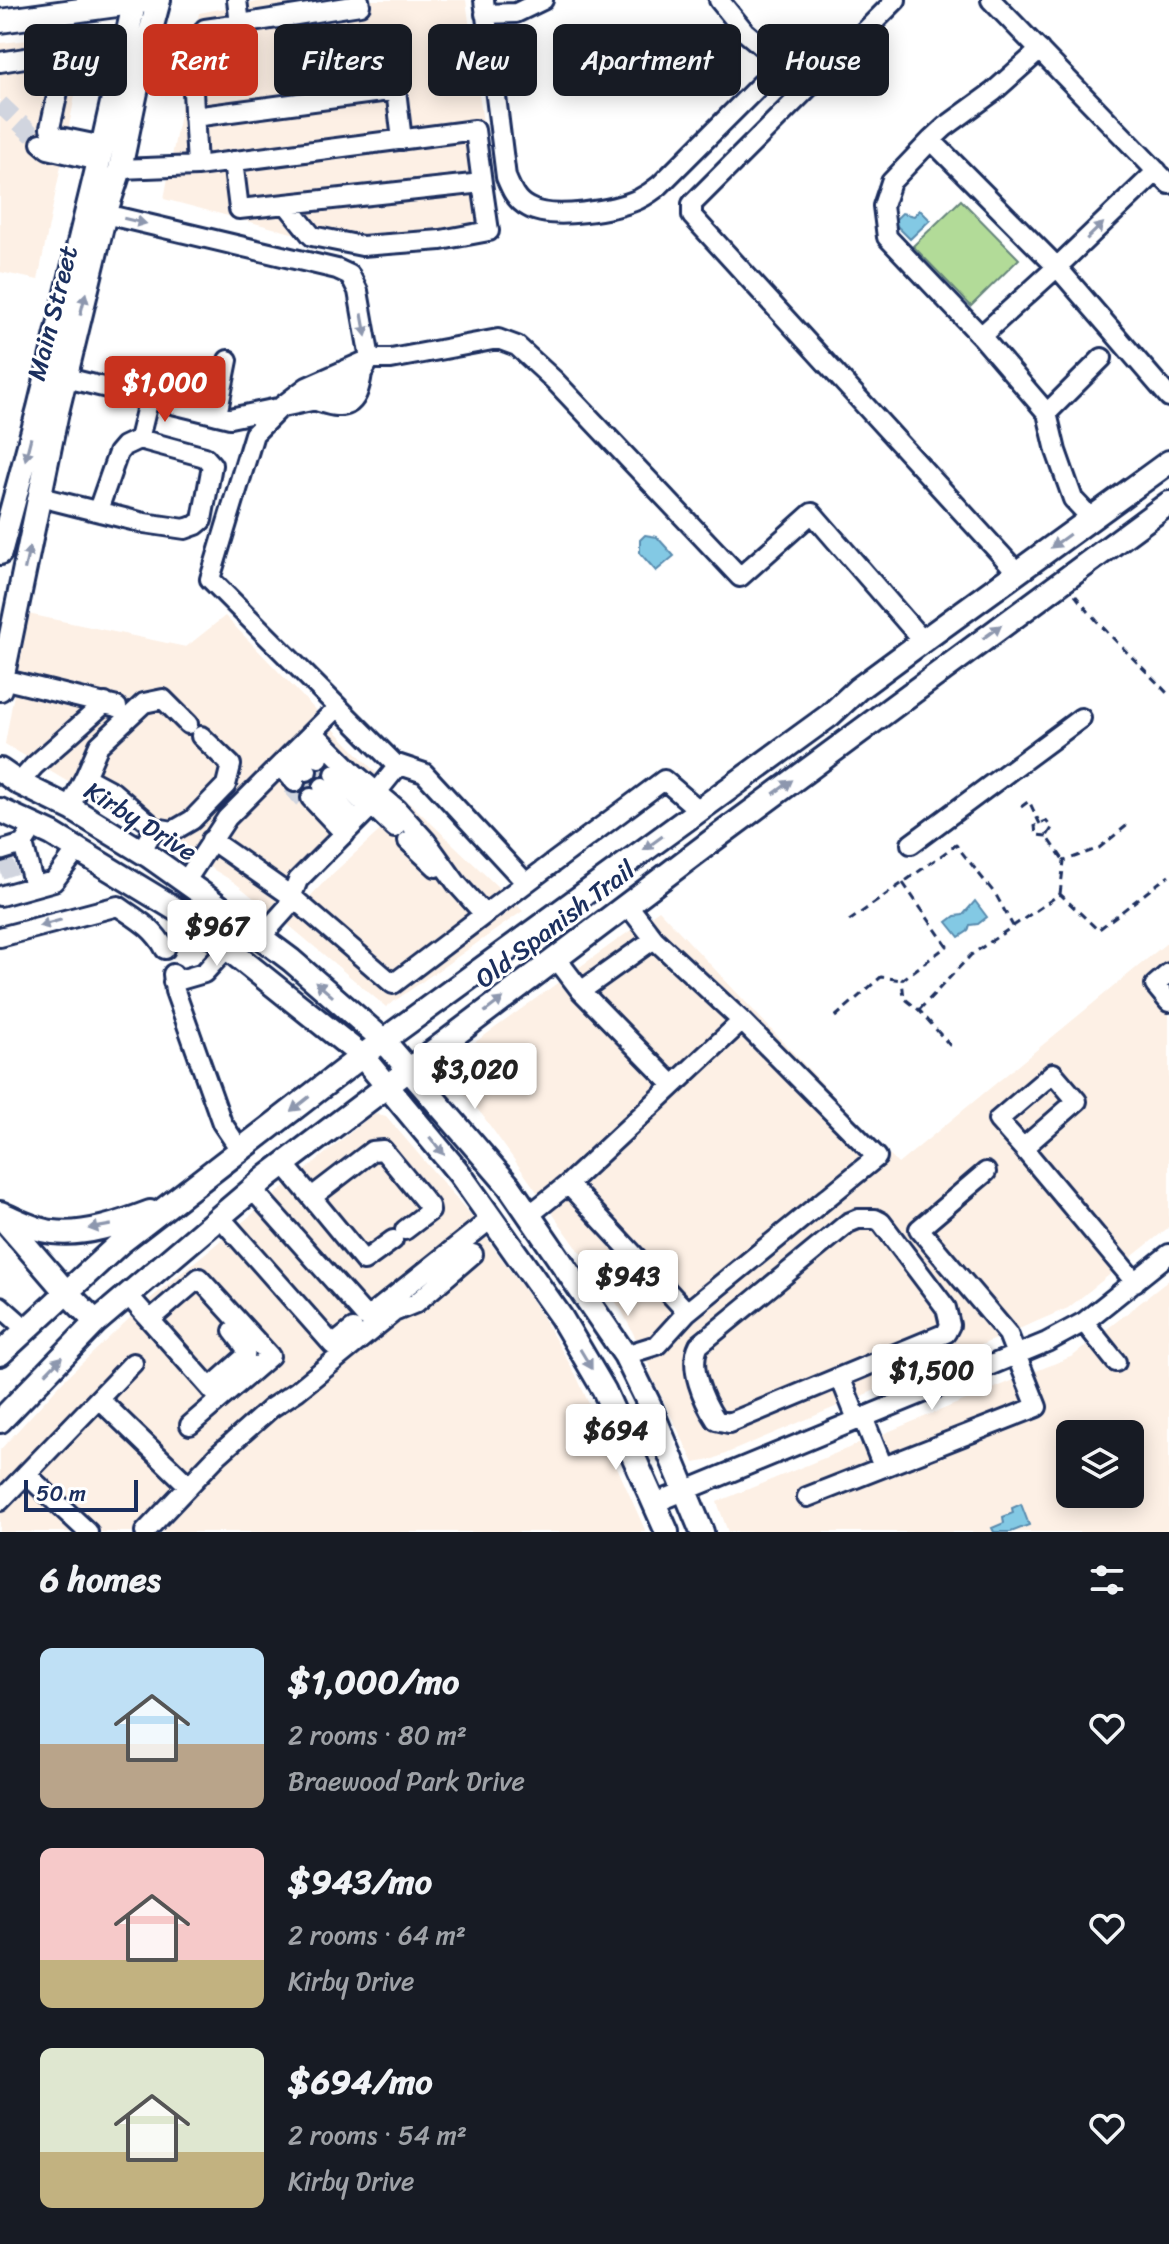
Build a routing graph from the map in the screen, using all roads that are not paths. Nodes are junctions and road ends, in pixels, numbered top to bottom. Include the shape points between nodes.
1 (159, 0) edge
2 (237, 0) edge
3 (359, 0) edge
4 (543, 0) edge
5 (719, 0) edge
6 (896, 0) edge
7 (991, 0) edge
8 (140, 1) edge
9 (484, 7) edge
10 (0, 21) edge
11 (240, 24) joint
12 (1040, 50) junction
13 (0, 62) edge
14 (142, 63) joint
15 (193, 96) edge
16 (194, 117) junction
17 (402, 140) junction
18 (931, 140) junction
19 (41, 143) tunnel mouth
20 (107, 159) junction
21 (233, 161) junction
22 (197, 166) junction
23 (1163, 178) edge
24 (482, 183) junction
25 (287, 205) junction
26 (105, 214) junction
27 (1057, 267) junction
28 (981, 336) junction
29 (1102, 358) dead end
30 (228, 360) dead end
31 (366, 366) junction
32 (56, 375) junction
33 (1169, 397) edge
34 (149, 398) junction
35 (282, 406) junction
36 (1047, 413) junction
37 (217, 415) junction
38 (139, 439) junction
39 (1169, 462) edge
40 (1124, 495) junction
41 (40, 497) junction
42 (1169, 503) edge
43 (98, 510) junction
44 (5, 517) edge
45 (1091, 518) junction
46 (1146, 519) junction
47 (0, 553) edge
48 (1017, 572) junction
49 (923, 641) junction
50 (945, 666) junction
51 (1, 684) edge
52 (338, 707) junction
53 (830, 715) junction
54 (1081, 718) dead end
55 (850, 738) junction
56 (292, 753) junction
57 (398, 766) junction
58 (0, 770) edge
59 (85, 777) junction
60 (19, 783) junction
61 (69, 808) junction
62 (0, 810) edge
63 (699, 810) junction
64 (359, 818) junction
65 (155, 828) junction
66 (721, 834) junction
67 (211, 840) junction
68 (911, 844) dead end
69 (25, 849) junction
70 (78, 849) junction
71 (0, 851) tunnel mouth
72 (141, 851) junction
73 (185, 882) junction
74 (526, 883) junction
75 (457, 884) junction
76 (34, 886) junction
77 (149, 892) junction
78 (0, 896) edge
79 (291, 896) junction
80 (169, 904) junction
81 (627, 904) junction
82 (484, 914) junction
83 (132, 916) junction
84 (534, 928) junction
85 (0, 937) edge
86 (261, 937) junction
87 (654, 939) junction
88 (228, 947) junction
89 (165, 949) dead end
90 (556, 958) junction
91 (1169, 973) edge
92 (581, 991) junction
93 (1169, 1002) edge
94 (742, 1021) junction
95 (383, 1040) junction
96 (362, 1056) junction
97 (409, 1069) junction
98 (388, 1085) junction
99 (673, 1085) junction
100 (1023, 1148) dead end
101 (241, 1151) junction
102 (284, 1164) junction
103 (986, 1172) dead end
104 (568, 1184) junction
105 (252, 1189) junction
106 (312, 1197) junction
107 (174, 1203) junction
108 (0, 1214) edge
109 (219, 1216) junction
110 (528, 1216) junction
111 (492, 1218) junction
112 (473, 1254) dead end
113 (1169, 1254) edge
114 (1135, 1282) junction
115 (66, 1292) junction
116 (127, 1294) junction
117 (0, 1306) edge
118 (687, 1312) junction
119 (150, 1320) junction
120 (96, 1322) junction
121 (371, 1322) junction
122 (1084, 1322) junction
123 (26, 1329) junction
124 (0, 1354) edge
125 (625, 1355) junction
126 (1015, 1355) junction
127 (1116, 1362) dead end
128 (133, 1363) dead end
129 (840, 1377) junction
130 (215, 1393) junction
131 (99, 1399) junction
132 (860, 1418) junction
133 (0, 1421) edge
134 (190, 1425) dead end
135 (883, 1467) junction
136 (26, 1474) junction
137 (189, 1486) junction
138 (686, 1490) junction
139 (807, 1497) dead end
140 (655, 1503) junction
141 (1, 1508) edge
142 (88, 1532) edge
143 (145, 1532) edge
144 (667, 1532) edge
145 (702, 1532) edge

1 - 14 main road, Main Street
2 - 11 street
3 - 11 street via 360,5
4 - 9 street via 516,13
5 - 9 street via 745,32 782,63 642,198 558,214 524,206 506,177
6 - 48 street via 692,204 692,216
7 - 12 street
8 - 10 main road
8 - 20 main road, Main Street
12 - 18 street
12 - 23 street
13 - 20 street via 61,55 64,64 51,132
14 - 20 main road, Main Street
15 - 16 street
16 - 17 street via 396,90
16 - 22 street
17 - 21 street
17 - 24 street via 475,130
18 - 27 street
18 - 28 street via 891,182 883,206 887,237
19 - 20 street via 48,149
20 - 22 street
20 - 26 main road, Main Street
20 - 32 main road, Main Street
21 - 22 street
21 - 25 street via 239,209
27 -> 23 street
24 - 25 street
24 - 25 street via 489,231 441,240 362,246 312,236
26 -> 31 street via 350,275 358,291
32 -> 26 main road, Main Street
27 - 28 street
27 - 33 street
28 - 36 street
29 - 36 street
30 - 37 street
31 - 35 street via 307,387
31 - 35 street via 350,383 314,400
31 - 49 street via 498,339 517,346 740,577 812,513
32 - 34 street
32 - 41 main road, Main Street
32 -> 44 main road, Main Street
34 - 37 street
34 - 38 street
35 - 37 street via 230,418
35 - 52 street via 254,434 210,579
36 - 45 street via 1073,499
38 - 43 street via 118,453
38 - 43 street via 209,460 212,472 202,520 185,529
39 - 40 main road, Old Spanish Trail
40 - 45 main road, Old Spanish Trail
40 - 46 main road
41 - 43 street
51 -> 41 main road, Main Street
42 - 46 main road, Old Spanish Trail
44 - 47 main road, Main Street
45 -> 48 main road, Old Spanish Trail
50 -> 46 main road, Old Spanish Trail
48 - 49 main road, Old Spanish Trail
49 - 50 main road
49 - 53 main road, Old Spanish Trail
50 - 55 main road, Old Spanish Trail
51 - 60 street via 111,705
52 - 56 street
52 - 57 street
53 - 55 main road
53 - 63 main road, Old Spanish Trail
54 - 68 street
66 -> 55 main road, Old Spanish Trail
56 - 56 street via 304,773
56 - 64 street
56 - 67 street
57 - 64 street
57 - 74 street via 424,773
58 - 60 main road, Kirby Drive
59 - 61 street
59 - 65 street via 113,792
59 - 65 street via 99,745 144,703 166,697 194,730 234,763 226,785 192,820 173,831
60 - 61 main road, Kirby Drive
61 - 72 main road, Kirby Drive
62 - 69 main road
63 - 66 main road
63 - 74 street via 664,780
63 -> 84 main road, Old Spanish Trail
64 - 64 street via 320,789
64 - 75 street via 401,835
64 - 75 street via 397,809
64 - 79 street via 298,880
65 - 72 street
66 - 81 main road, Old Spanish Trail
67 - 73 street
67 - 79 street
69 - 70 main road
69 - 71 street
69 - 76 street
70 - 76 street via 54,881
70 - 77 main road
72 - 73 main road, Kirby Drive
73 - 80 main road
73 - 86 main road, Kirby Drive
74 - 82 street
75 - 82 street
76 - 78 street
77 - 80 main road
77 - 83 street
79 - 82 street via 393,984
79 - 86 street
80 - 88 main road
81 - 87 street
81 - 90 main road, Old Spanish Trail
83 -> 85 street via 118,906
83 - 89 street via 158,935
84 - 90 main road
84 - 95 main road, Old Spanish Trail
95 -> 86 main road, Kirby Drive
87 - 92 street
87 - 94 street
88 - 96 main road
88 - 101 street via 204,973 173,978 222,1123
90 - 92 street
97 -> 90 main road, Old Spanish Trail
91 - 93 street via 1155,985
92 - 99 street
94 - 99 street
94 - 118 street via 877,1157
95 - 96 main road, Old Spanish Trail
95 - 97 main road, Kirby Drive
96 - 98 main road
96 -> 101 main road, Old Spanish Trail
97 - 98 main road, Old Spanish Trail
97 - 110 main road, Kirby Drive via 509,1186
98 - 102 main road, Old Spanish Trail
98 -> 111 main road
99 - 104 street
100 - 114 street
101 - 107 main road, Old Spanish Trail
102 - 105 main road, Old Spanish Trail
102 - 106 street
103 - 126 street via 919,1229 1008,1334
104 - 110 street
104 - 118 street
105 - 109 main road, Old Spanish Trail
105 - 121 street
106 - 106 street via 364,1261 430,1211 383,1150 372,1151
107 -> 108 main road via 114,1225 54,1232
107 - 115 main road, Old Spanish Trail
108 - 115 main road
109 - 116 main road, Old Spanish Trail
109 - 121 street via 333,1345
110 - 125 main road, Kirby Drive
111 - 121 street
111 -> 140 main road via 604,1390
112 - 121 street via 416,1303
113 - 114 street
114 - 122 street
115 - 120 main road
115 - 123 main road, Old Spanish Trail
116 - 119 street
116 - 120 main road, Old Spanish Trail
117 - 123 street
118 - 125 street via 657,1345
119 - 130 street
119 - 130 street via 199,1278 270,1356
133 -> 120 main road, Old Spanish Trail
121 - 137 street
122 - 126 street
122 - 127 street
123 - 124 main road, Old Spanish Trail
125 - 138 main road, Kirby Drive
126 - 132 street
126 - 135 street via 1037,1407
128 - 131 street
129 - 129 street via 946,1333 950,1325 946,1308 875,1219 848,1223 699,1345 694,1355 713,1414 722,1422
129 - 132 street
130 - 134 street
131 - 136 street
131 - 137 street
132 - 135 street
132 - 138 street
135 - 139 street
136 - 141 street
136 - 142 street
137 - 143 street
138 - 140 street
138 - 145 main road, Kirby Drive
140 - 144 main road

